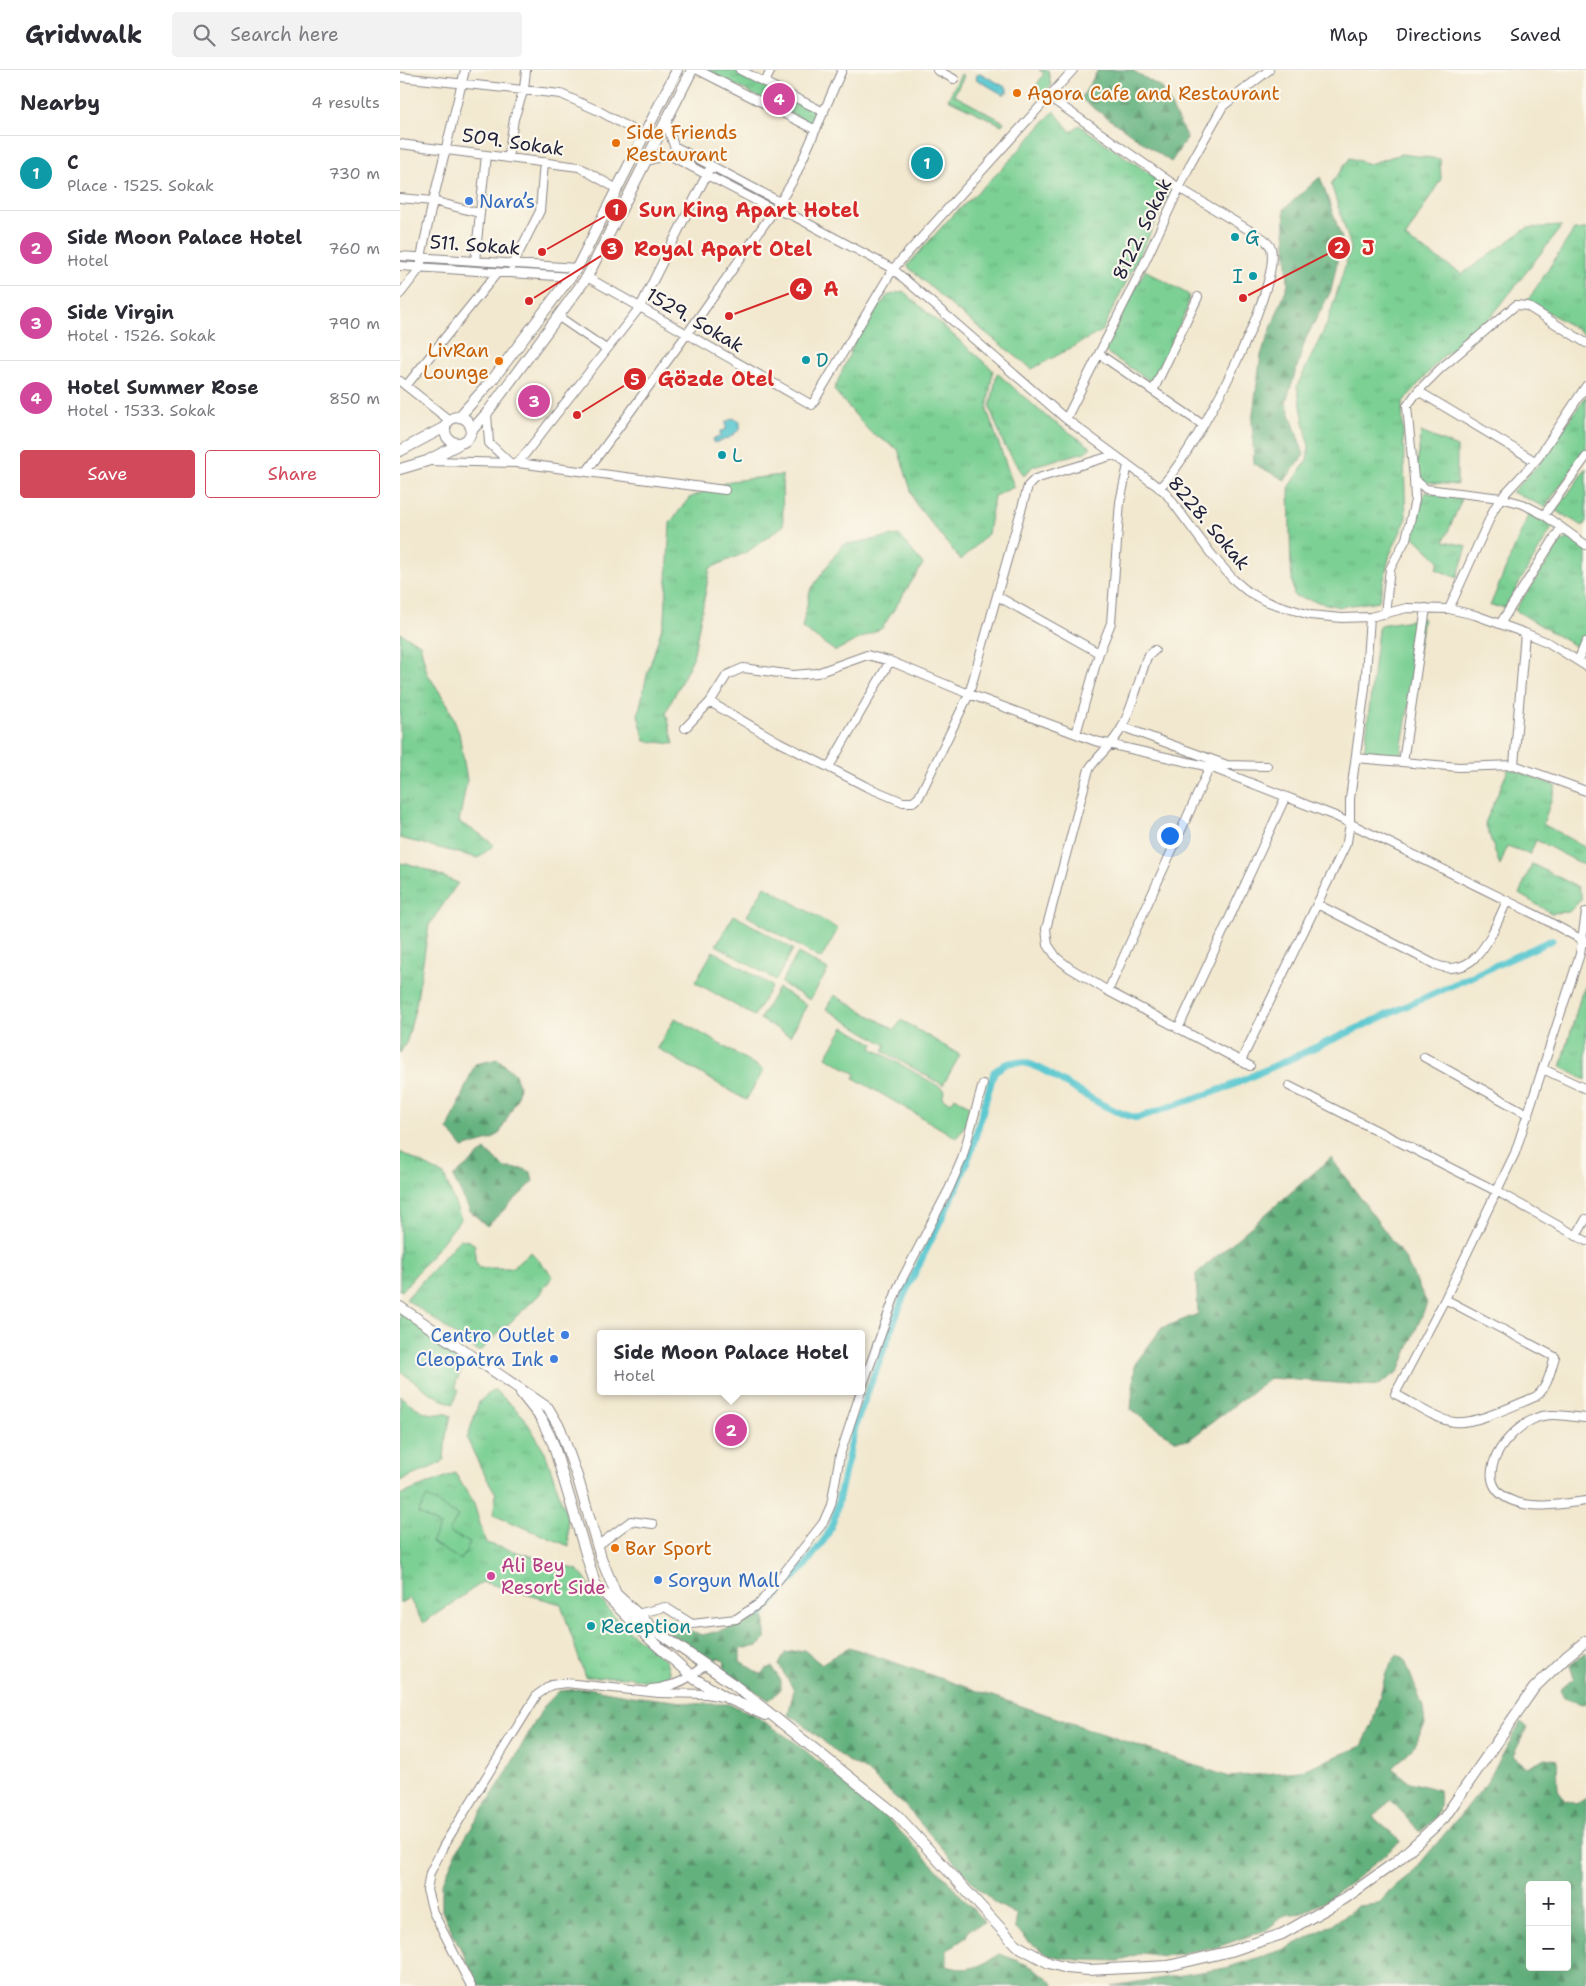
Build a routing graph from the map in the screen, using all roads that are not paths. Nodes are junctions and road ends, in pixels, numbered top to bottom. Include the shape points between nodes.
1 (465, 70) edge
2 (526, 70) edge
3 (677, 70) edge
4 (692, 70) edge
5 (698, 70) edge
6 (740, 70) edge
7 (771, 70) edge
8 (842, 70) edge
9 (937, 70) edge
10 (1060, 70) edge
11 (1269, 70) edge
12 (1070, 73) edge
13 (406, 75) edge
14 (954, 79) dead end
15 (765, 82) junction
16 (462, 83) junction
17 (524, 89) junction
18 (1049, 97) junction
19 (824, 112) junction
20 (666, 122) junction
21 (816, 130) junction
22 (644, 136) junction
23 (400, 144) edge
24 (445, 149) junction
25 (486, 155) junction
26 (508, 158) junction
27 (646, 161) junction
28 (544, 162) junction
29 (711, 166) junction
30 (707, 175) junction
31 (1179, 188) junction
32 (617, 189) junction
33 (400, 198) edge
34 (433, 200) junction
35 (780, 202) junction
36 (774, 210) junction
37 (479, 213) junction
38 (792, 215) junction
39 (400, 256) edge
40 (421, 257) junction
41 (475, 261) junction
42 (513, 263) junction
43 (400, 266) edge
44 (421, 268) junction
45 (893, 269) junction
46 (497, 272) junction
47 (575, 272) junction
48 (509, 273) junction
49 (587, 277) junction
50 (400, 294) edge
51 (1198, 298) dead end
52 (640, 307) junction
53 (559, 317) junction
54 (687, 334) junction
55 (1586, 343) edge
56 (606, 349) junction
57 (1099, 354) junction
58 (403, 383) edge
59 (1586, 386) edge
60 (1153, 391) junction
61 (1418, 391) junction
62 (487, 413) junction
63 (1066, 419) junction
64 (451, 421) junction
65 (1202, 425) junction
66 (471, 431) junction
67 (458, 444) junction
68 (400, 451) edge
69 (1114, 455) junction
70 (1586, 457) edge
71 (428, 461) junction
72 (1535, 461) junction
73 (509, 462) junction
74 (518, 463) junction
75 (1128, 465) junction
76 (400, 469) edge
77 (587, 471) junction
78 (1414, 479) junction
79 (1159, 488) junction
80 (725, 490) dead end
81 (1501, 498) junction
82 (1544, 514) junction
83 (1561, 528) junction
84 (1586, 544) edge
85 (997, 596) junction
86 (1426, 608) junction
87 (1449, 609) junction
88 (1385, 614) junction
89 (1370, 617) junction
90 (1500, 624) junction
91 (1525, 633) junction
92 (1586, 642) edge
93 (1154, 650) dead end
94 (1099, 654) junction
95 (890, 661) junction
96 (1578, 662) junction
97 (1586, 666) edge
98 (968, 694) junction
99 (710, 702) junction
100 (1123, 726) junction
101 (685, 728) dead end
102 (1076, 734) junction
103 (1111, 745) junction
104 (1356, 758) junction
105 (1403, 762) junction
106 (1212, 764) junction
107 (1514, 765) junction
108 (1267, 766) dead end
109 (829, 767) junction
110 (1586, 791) edge
111 (1285, 798) junction
112 (1350, 823) junction
113 (1507, 901) junction
114 (1317, 904) junction
115 (1586, 912) edge
116 (1584, 930) edge
117 (1573, 934) junction
118 (1584, 943) edge
119 (1108, 991) junction
120 (1178, 1029) junction
121 (1424, 1057) dead end
122 (1241, 1061) junction
123 (1250, 1066) dead end
124 (1543, 1069) junction
125 (983, 1084) dead end
126 (1289, 1086) dead end
127 (1586, 1089) edge
128 (1529, 1115) junction
129 (1498, 1192) junction
130 (1586, 1219) edge
131 (1576, 1236) junction
132 (1586, 1241) edge
133 (1445, 1299) junction
134 (400, 1307) edge
135 (865, 1380) edge
136 (516, 1386) junction
137 (860, 1395) edge
138 (1586, 1418) edge
139 (1586, 1501) edge
140 (653, 1524) dead end
141 (597, 1546) junction
142 (637, 1614) junction
143 (1586, 1641) edge
144 (710, 1668) junction
145 (691, 1676) junction
146 (707, 1687) junction
147 (644, 1690) junction
148 (689, 1694) junction
149 (727, 1698) junction
150 (800, 1737) junction
151 (470, 1986) edge

1 - 16 street
2 - 17 street
3 - 22 main road
4 - 20 main road
5 - 21 street
6 - 15 street
7 - 15 street
8 - 19 street
9 - 14 street
10 - 12 street
11 - 31 street, 8122. Sokak via 1223,106
12 - 18 street
13 - 16 street
15 - 19 street
16 - 17 street
16 - 24 street
17 - 22 street via 561,94
17 - 26 street via 514,119
18 - 31 street
18 - 45 street
19 - 21 street
20 - 27 main road
20 - 29 street via 674,146
21 - 35 street
22 - 32 main road
23 - 24 street, 509. Sokak
24 - 25 street, 509. Sokak
24 - 34 street
25 - 26 street, 509. Sokak
25 - 37 street
26 - 28 street, 509. Sokak
27 - 30 street via 669,155
27 - 49 main road
28 - 32 street, 509. Sokak via 579,167
28 - 42 street via 540,211
29 - 30 street
29 - 35 street
30 - 36 street
30 - 52 street
31 - 57 street, 8122. Sokak
31 - 65 street via 1264,239 1271,247 1268,278 1252,327
32 - 47 main road
33 - 34 street
34 - 37 street
34 - 40 street
35 - 36 street
35 - 38 street
36 - 38 street
36 - 54 street
37 - 41 street
38 - 45 street, 8228. Sokak
39 - 40 street, 511. Sokak
40 - 41 street, 511. Sokak
40 - 44 street
41 - 42 street, 511. Sokak
42 - 47 street, 511. Sokak
42 - 48 street
43 - 44 street, 511. Sokak
44 - 46 street, 511. Sokak
44 - 50 street
45 - 54 street, 1529. Sokak via 812,406
45 - 63 street, 8228. Sokak
46 - 48 street, 511. Sokak
46 - 58 street
47 - 48 street, 511. Sokak
47 - 64 main road via 493,379
49 - 52 street, 1529. Sokak
49 - 53 main road
51 - 60 street
52 - 54 street, 1529. Sokak
52 - 56 street
53 - 56 street
53 - 62 main road
54 - 77 street
55 - 61 street via 1527,306 1516,305
56 - 74 street
57 - 60 street
57 - 63 street, 8122. Sokak
58 - 64 street
59 - 72 street
60 - 65 street
61 - 72 street
61 - 78 street via 1407,406
62 - 66 main road
62 - 73 street via 489,443
63 - 69 street, 8228. Sokak
64 - 66 main road via 467,420
64 - 67 main road via 447,439
64 - 68 main road
65 - 79 street via 1175,470
66 - 67 main road via 467,440
67 - 71 main road
69 - 75 street, 8228. Sokak
69 - 85 street via 1035,479 1028,486
70 - 82 street
71 - 73 street
71 - 76 main road
72 - 81 street
73 - 74 street
74 - 77 street
75 - 79 street, 8228. Sokak
75 - 94 street via 1120,502 1111,623
77 - 80 street
78 - 81 street via 1426,488
78 - 88 street via 1415,500 1406,539 1390,569
79 - 89 street, 8228. Sokak via 1212,555 1248,591 1265,601 1310,615
81 - 82 street
81 - 87 street
82 - 83 street
83 - 84 street
83 - 90 street
85 - 94 street
85 - 98 street
86 - 87 street, 8228. Sokak
86 - 88 street, 8228. Sokak via 1407,608
86 - 105 street
87 - 90 street, 8228. Sokak
88 - 89 street, 8228. Sokak
89 - 104 street
90 - 91 street, 8228. Sokak
91 - 96 street, 8228. Sokak via 1549,643
91 - 107 street
92 - 96 street
93 - 100 street via 1147,657
94 - 102 street
95 - 98 street
95 - 99 street via 867,655 817,673 792,675 743,668 728,675
95 - 109 street
96 - 97 street, 8228. Sokak
98 - 102 street
98 - 109 street via 919,797 913,802 887,796
99 - 101 street
99 - 109 street
100 - 103 street
100 - 106 street
102 - 103 street
103 - 106 street
103 - 119 street via 1089,770 1046,929 1048,945 1057,958
104 - 105 street
104 - 112 street
105 - 107 street via 1459,767
106 - 108 street
106 - 111 street
106 - 119 street
107 - 110 street
111 - 112 street
111 - 120 street
112 - 113 street
112 - 114 street via 1347,842
113 - 114 street via 1482,952 1460,967 1451,968 1434,964
113 - 117 street
114 - 122 street
115 - 116 street
116 - 117 street
116 - 118 street
117 - 118 street
118 - 124 street
119 - 120 street
120 - 122 street
121 - 128 street
122 - 123 street
124 - 127 street
124 - 128 street
125 - 135 street via 962,1160 898,1287
126 - 129 street
128 - 129 street
129 - 131 street
129 - 133 street
130 - 131 street
131 - 132 street
133 - 133 street via 1555,1357 1541,1392 1535,1397 1459,1423 1441,1418 1395,1394
134 - 136 main road
136 - 141 main road via 548,1408 560,1428
136 - 145 main road via 541,1418 553,1443 595,1584
137 - 142 street via 840,1455 831,1505 823,1523 760,1603 736,1619 692,1624 665,1608
138 - 139 street via 1558,1415 1535,1419 1502,1445 1491,1472 1496,1489 1519,1503 1537,1506
140 - 141 street via 631,1521
141 - 142 main road via 616,1594
142 - 144 main road
143 - 150 main road via 1534,1688 1444,1818 1398,1861 1344,1899 1282,1934 1231,1951 1168,1966 1067,1968 1023,1950 1004,1934 897,1815
144 - 145 street via 695,1671
144 - 146 street via 715,1676
144 - 150 main road
145 - 146 main road
145 - 147 street via 671,1685
146 - 148 street
146 - 149 main road
147 - 148 street
147 - 151 street via 551,1684 537,1695 444,1844 430,1872 427,1890 433,1912
148 - 149 street
149 - 150 main road via 764,1714

